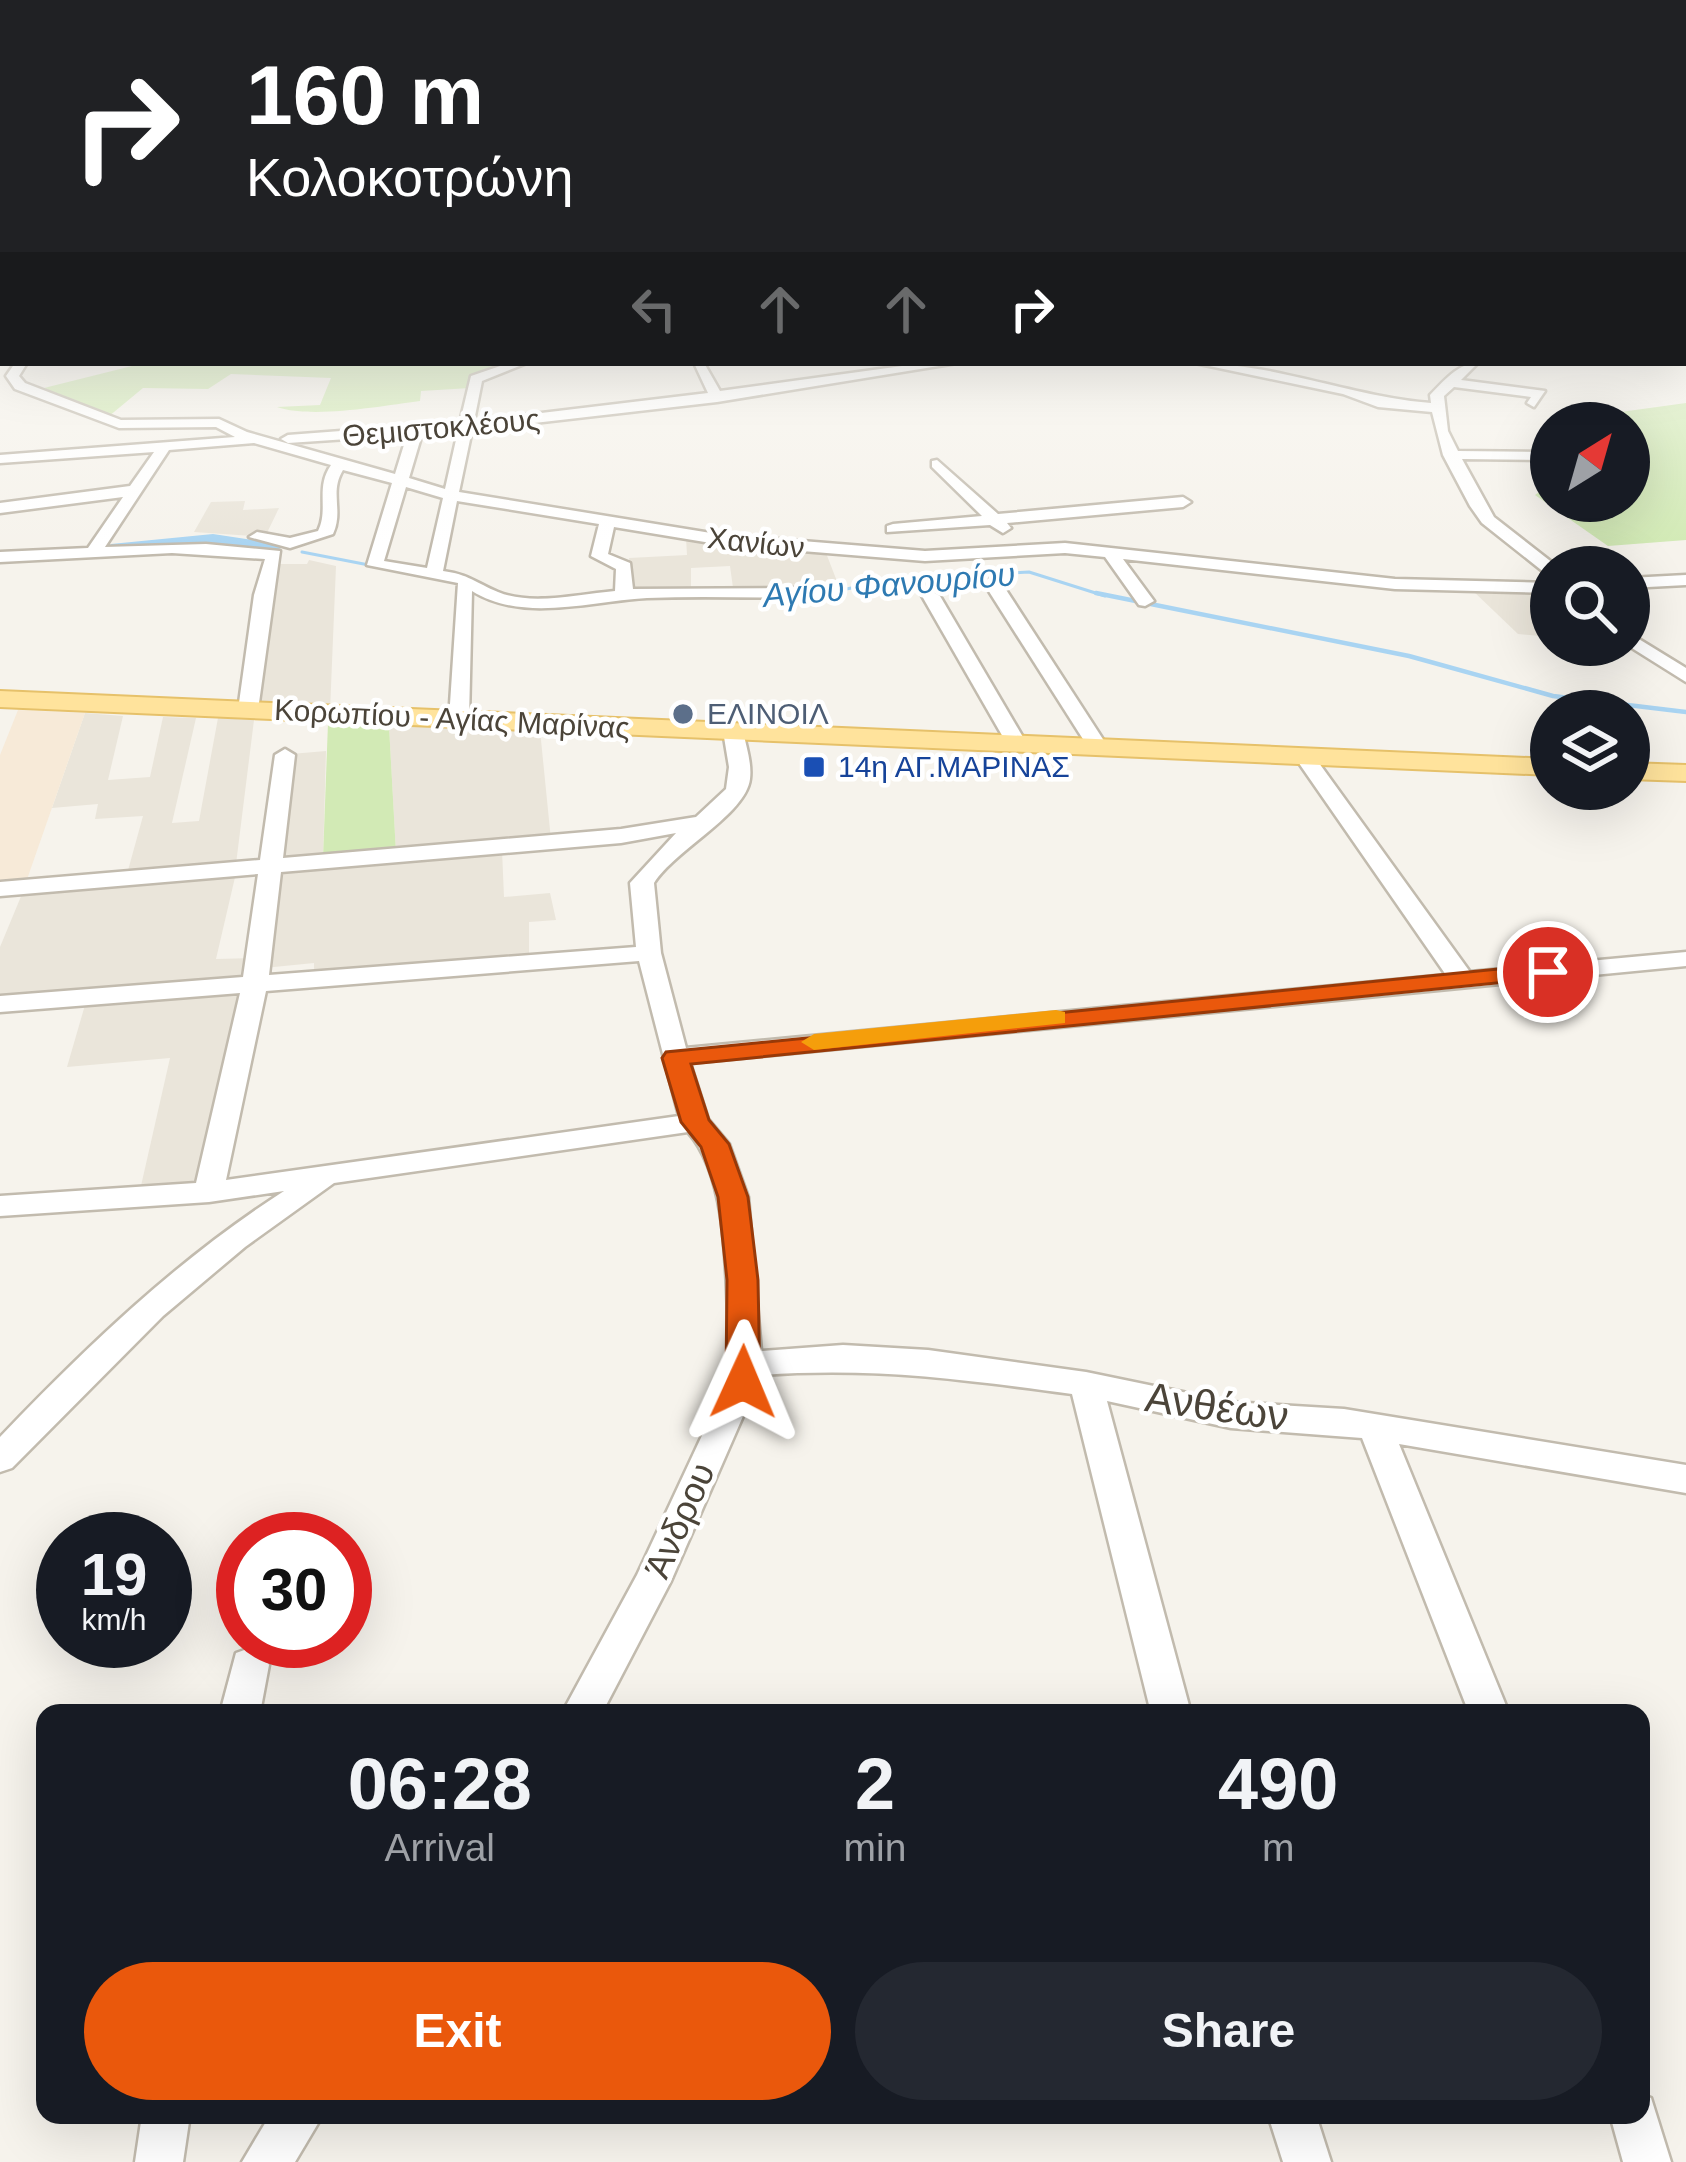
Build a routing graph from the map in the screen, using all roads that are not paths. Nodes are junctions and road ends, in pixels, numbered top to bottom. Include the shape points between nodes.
1 (19, 366) edge
2 (513, 366) edge
3 (700, 366) edge
4 (931, 366) edge
5 (1217, 366) edge
6 (1468, 366) edge
7 (1449, 382) junction
8 (717, 398) junction
9 (1535, 402) edge
10 (1436, 408) junction
11 (469, 428) junction
12 (415, 432) junction
13 (258, 440) junction
14 (166, 444) junction
15 (1450, 455) junction
16 (1530, 456) edge
17 (0, 459) edge
18 (344, 464) junction
19 (937, 464) dead end
20 (401, 481) junction
21 (130, 491) junction
22 (453, 496) junction
23 (58, 501) junction
24 (0, 508) edge
25 (1189, 509) dead end
26 (607, 523) junction
27 (1002, 527) junction
28 (892, 529) dead end
29 (0, 543) edge
30 (98, 548) junction
31 (1022, 549) junction
32 (1111, 553) junction
33 (1530, 553) edge
34 (0, 557) edge
35 (434, 574) junction
36 (1686, 580) edge
37 (992, 582) dead end
38 (1650, 582) edge
39 (464, 586) dead end
40 (1530, 587) edge
41 (816, 593) dead end
42 (624, 594) junction
43 (931, 596) dead end
44 (1145, 602) dead end
45 (1650, 652) edge
46 (1686, 676) edge
47 (0, 699) edge
48 (248, 710) junction
49 (459, 719) junction
50 (733, 731) junction
51 (1017, 744) junction
52 (1098, 747) junction
53 (285, 755) dead end
54 (1304, 756) junction
55 (1530, 766) edge
56 (1650, 772) edge
57 (1686, 773) edge
58 (699, 822) junction
59 (274, 863) junction
60 (0, 890) edge
61 (649, 953) junction
62 (1686, 959) edge
63 (1462, 980) junction
64 (255, 984) junction
65 (0, 1004) edge
66 (675, 1058) junction
67 (695, 1122) junction
68 (335, 1171) junction
69 (209, 1192) junction
70 (0, 1206) edge
71 (746, 1364) junction
72 (1086, 1384) junction
73 (1375, 1427) junction
74 (0, 1459) edge
75 (1686, 1480) edge
76 (249, 1668) edge
77 (242, 1704) edge
78 (587, 1704) edge
79 (1169, 1704) edge
80 (1485, 1704) edge
81 (165, 2124) edge
82 (293, 2124) edge
83 (1295, 2124) edge
84 (1636, 2124) edge
85 (159, 2162) edge
86 (266, 2162) edge
87 (1307, 2162) edge
88 (1647, 2162) edge

1 - 13 street, Χανίων via 12,376 20,386 109,421 219,423
2 - 11 street via 476,379
3 - 8 street
4 - 8 street, Θεμιστοκλέους
5 - 10 street via 1378,403
6 - 7 street
7 - 9 street via 1540,394
7 - 10 street
8 - 11 street, Θεμιστοκλέους
10 - 15 street
11 - 12 street, Θεμιστοκλέους
11 - 22 street
12 - 13 street, Θεμιστοκλέους
12 - 20 street
13 - 14 street, Θεμιστοκλέους
13 - 18 street, Χανίων
14 - 17 street, Θεμιστοκλέους
14 - 21 street
15 - 16 street
15 - 33 street via 1488,520
18 - 20 street, Χανίων
18 - 30 street via 332,474 328,531 290,543 218,533
19 - 27 street
20 - 22 street, Χανίων
20 - 35 street via 375,565
21 - 23 street
21 - 30 street
22 - 26 street, Χανίων
22 - 35 street
23 - 24 street
23 - 29 street via 46,506 33,535
25 - 27 street
26 - 31 street, Χανίων via 878,554
26 - 42 street via 599,556 624,566
27 - 28 street
27 - 31 street
30 - 34 street
30 - 48 street via 194,544 274,555
31 - 32 street, Χανίων
32 - 40 street, Χανίων via 1396,584
32 - 44 street
35 - 42 street via 474,581 512,601
36 - 38 street
37 - 52 street
39 - 49 street
41 - 42 street
43 - 51 street
45 - 46 street
47 - 48 main road, Κορωπίου - Αγίας Μαρίνας
48 - 49 main road, Κορωπίου - Αγίας Μαρίνας
49 - 50 main road, Κορωπίου - Αγίας Μαρίνας
50 - 51 main road, Κορωπίου - Αγίας Μαρίνας
50 - 58 street, Άνδρου via 738,787
51 - 52 main road, Κορωπίου - Αγίας Μαρίνας
52 - 54 main road, Κορωπίου - Αγίας Μαρίνας
53 - 59 street
54 - 55 main road, Κορωπίου - Αγίας Μαρίνας
54 - 63 street
56 - 57 main road
58 - 59 street via 621,836
58 - 61 street, Άνδρου via 642,883
59 - 60 street
59 - 64 street
61 - 64 street
61 - 66 street, Άνδρου
62 - 63 street
63 - 66 street
64 - 65 street
64 - 69 street
66 - 67 street, Άνδρου
67 - 68 street
67 - 71 street, Άνδρου via 715,1144 733,1197
68 - 69 street
68 - 74 street via 201,1264
69 - 70 street
71 - 72 street, Ανθέων via 883,1357
71 - 78 street, Άνδρου via 652,1581
72 - 73 street, Ανθέων via 1231,1414
72 - 79 street
73 - 75 street, Ανθέων
73 - 80 street
76 - 77 street
81 - 85 street
82 - 86 street
83 - 87 street
84 - 88 street

